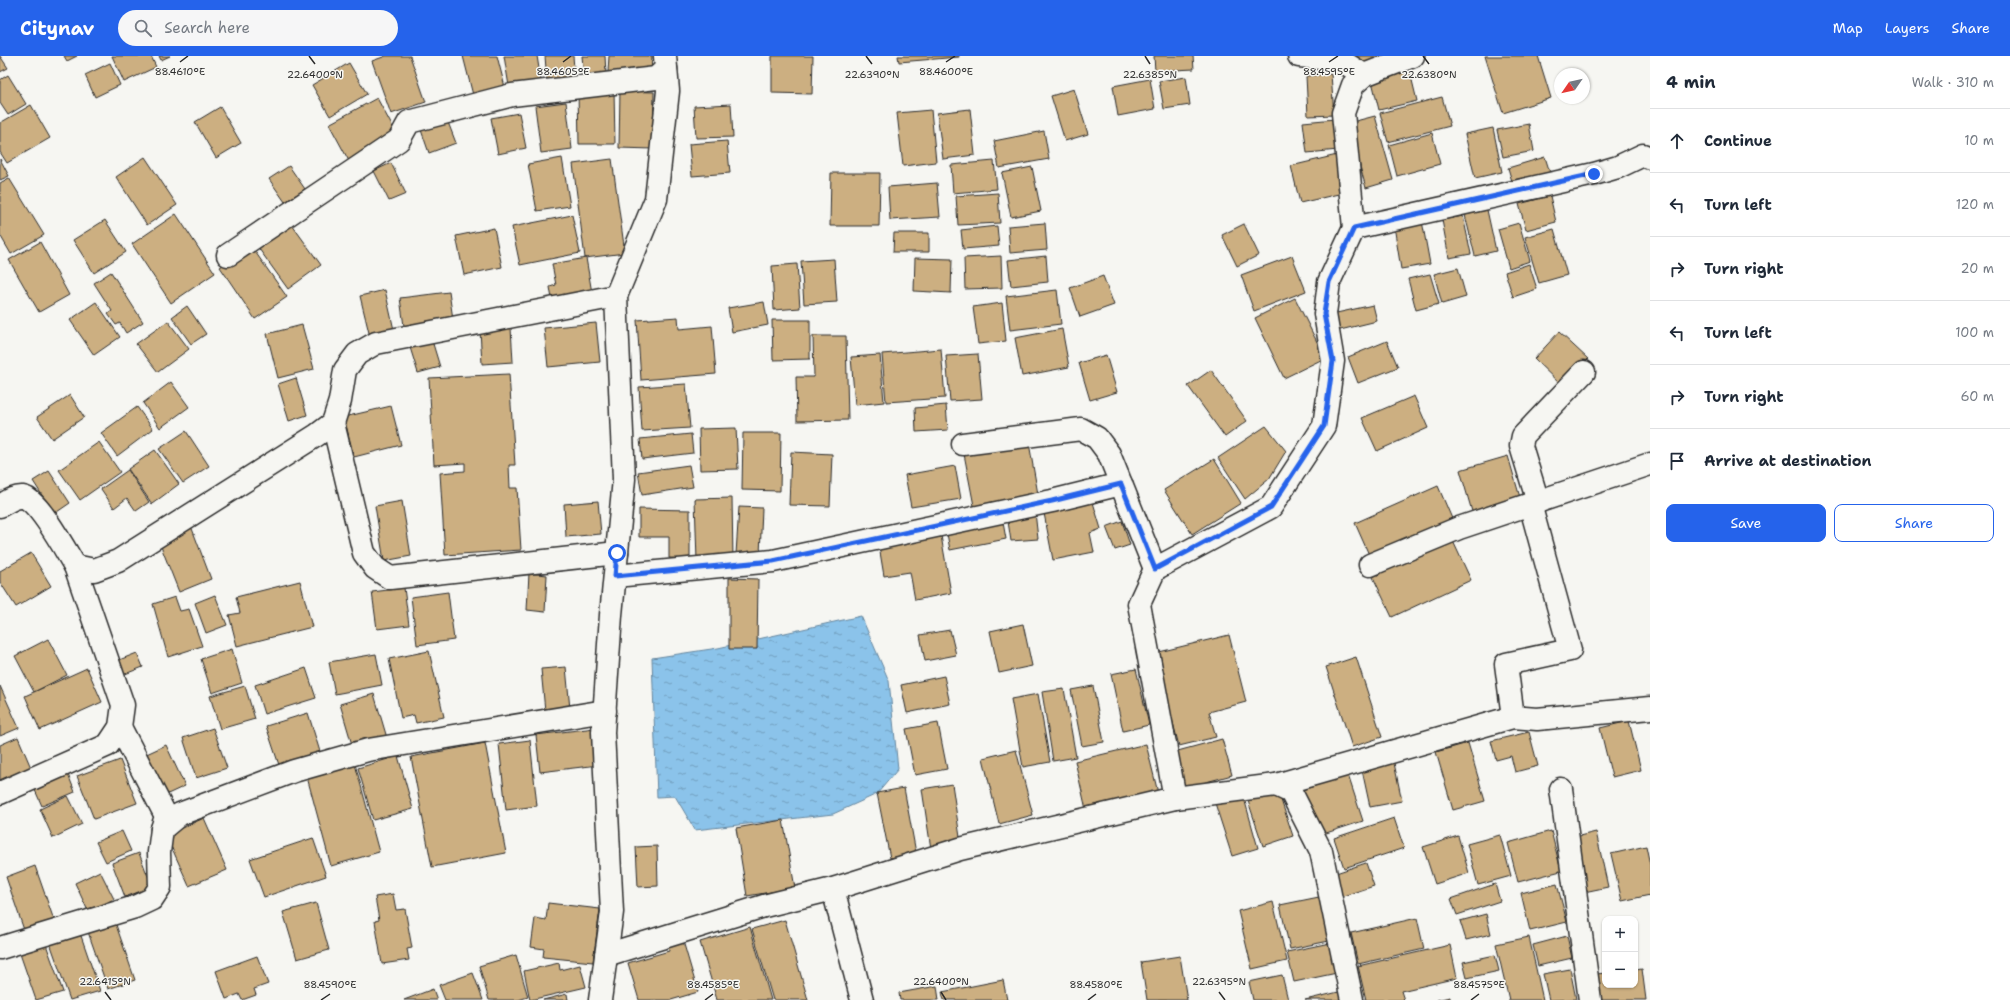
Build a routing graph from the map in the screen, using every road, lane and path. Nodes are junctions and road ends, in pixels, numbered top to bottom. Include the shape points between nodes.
1 (1299, 56) edge
2 (1413, 56) edge
3 (665, 62) edge
4 (1364, 76) junction
5 (1650, 158) edge
6 (1354, 228) junction
7 (228, 255) dead end
8 (616, 296) junction
9 (1584, 372) dead end
10 (333, 423) junction
11 (963, 444) dead end
12 (1650, 464) edge
13 (1121, 484) junction
14 (1534, 503) junction
15 (0, 506) edge
16 (617, 553) junction
17 (1370, 565) dead end
18 (75, 566) junction
19 (1155, 569) junction
20 (615, 576) junction
21 (1650, 708) edge
22 (605, 710) junction
23 (1513, 717) junction
24 (120, 727) junction
25 (1276, 785) junction
26 (1561, 789) dead end
27 (0, 793) edge
28 (1175, 798) junction
29 (162, 829) junction
30 (833, 889) junction
31 (0, 948) edge
32 (606, 955) junction
33 (600, 1000) edge
34 (862, 1000) edge
35 (1352, 1000) edge
36 (1590, 1000) edge

1 - 4 street via 1340,60
2 - 4 street
3 - 7 street via 656,78 512,95 409,122 399,140
3 - 8 street via 668,91 656,199
4 - 6 street via 1353,85 1343,113
5 - 6 street via 1643,155 1618,167 1594,174
6 - 19 street via 1329,282 1324,314 1333,361 1324,426 1271,507
8 - 10 street via 376,343 357,354 345,370
8 - 16 street via 624,479
9 - 14 street via 1523,436 1521,446
10 - 16 street via 364,553 375,568 390,578
10 - 18 street via 118,561 94,570
11 - 13 street via 1081,429 1097,438 1109,454
12 - 14 street
13 - 19 street
13 - 20 street via 773,561
14 - 17 street via 1459,528
14 - 23 street via 1570,650 1506,664
15 - 18 street via 15,498 24,497 32,501
16 - 20 street
18 - 24 street via 123,705
19 - 28 street via 1139,604
20 - 22 street
21 - 23 street via 1537,719
22 - 29 street via 368,750 294,771 180,814
22 - 32 street via 603,732 612,912
23 - 25 street
24 - 27 street via 108,745
24 - 29 street via 166,816
25 - 28 street
25 - 35 street via 1292,792 1321,851
26 - 36 street
28 - 30 street via 960,849
29 - 31 street via 159,852 160,887 152,899 135,907
30 - 32 street via 764,906
30 - 34 street
32 - 33 street

